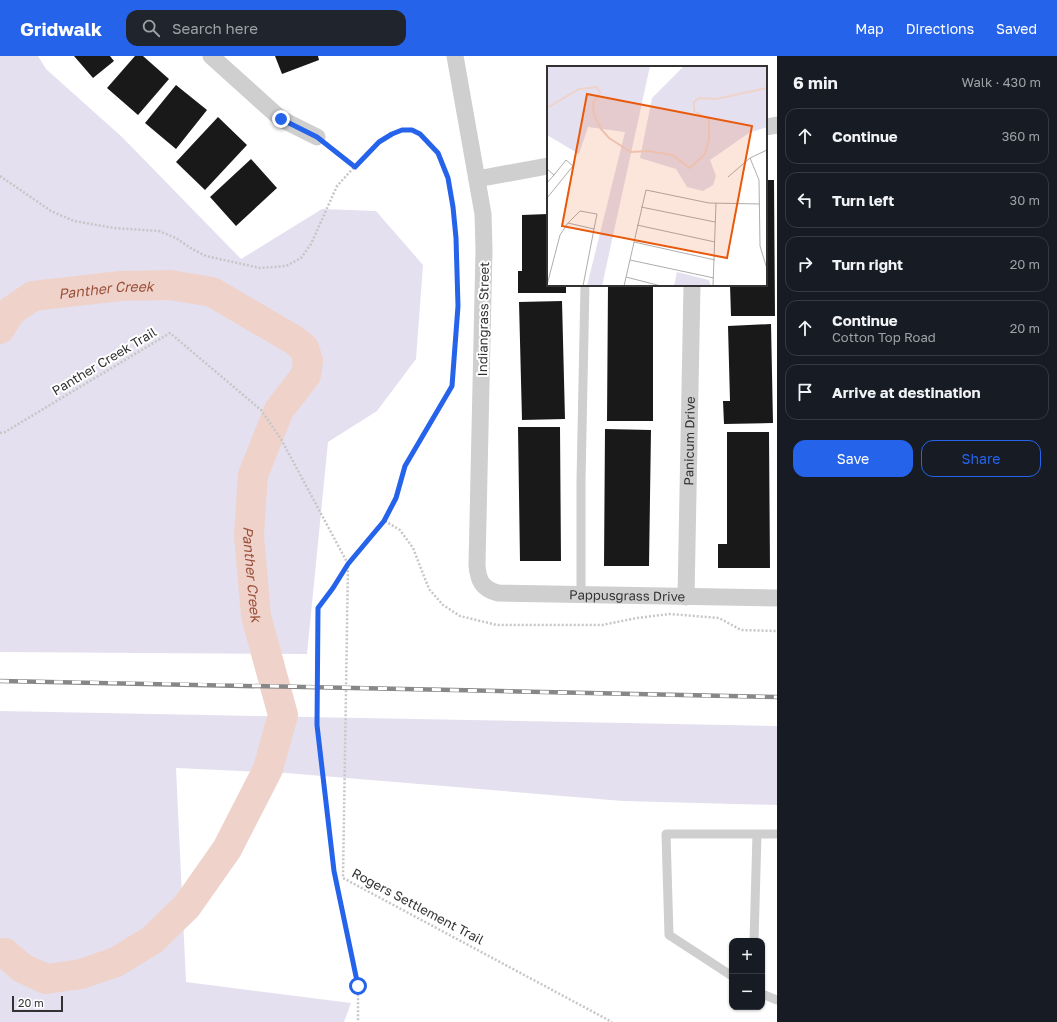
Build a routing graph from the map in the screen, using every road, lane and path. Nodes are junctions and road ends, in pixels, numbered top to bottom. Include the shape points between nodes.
1 (211, 56) edge
2 (455, 56) edge
3 (777, 125) edge
4 (767, 127) edge
5 (317, 137) joint
6 (547, 166) edge
7 (355, 167) junction
8 (0, 176) edge
9 (477, 179) junction
10 (585, 286) edge
11 (692, 286) edge
12 (0, 433) edge
13 (348, 564) junction
14 (481, 583) joint
15 (581, 594) junction
16 (686, 597) junction
17 (777, 598) edge
18 (757, 834) junction
19 (777, 834) edge
20 (754, 938) edge
21 (729, 974) edge
22 (765, 995) edge
23 (777, 1000) edge
24 (358, 1022) edge
25 (612, 1022) edge

1 - 5 street via 281,119
2 - 9 street, Indiangrass Street
3 - 4 street
5 - 7 path
6 - 9 street
7 - 8 path via 337,186 312,244 301,258 286,266 260,268 206,256 160,231 114,228 74,220 51,211
7 - 13 path via 379,142 402,130 412,130 420,134 438,153 448,178 453,207 458,306 452,386 405,466 396,498 384,521
9 - 14 street, Indiangrass Street via 483,214 484,250 477,565
10 - 15 lane
11 - 16 street, Panicum Drive
12 - 13 path, Panther Creek Trail via 170,333 261,410
13 - 24 path via 318,608 316,705 334,871 358,986
13 - 25 path, Rogers Settlement Trail via 343,878
14 - 15 street, Pappusgrass Drive via 498,593
15 - 16 street, Pappusgrass Drive
16 - 17 street, Pappusgrass Drive
18 - 19 lane
18 - 20 lane
18 - 21 lane via 666,834 669,935
22 - 23 lane

